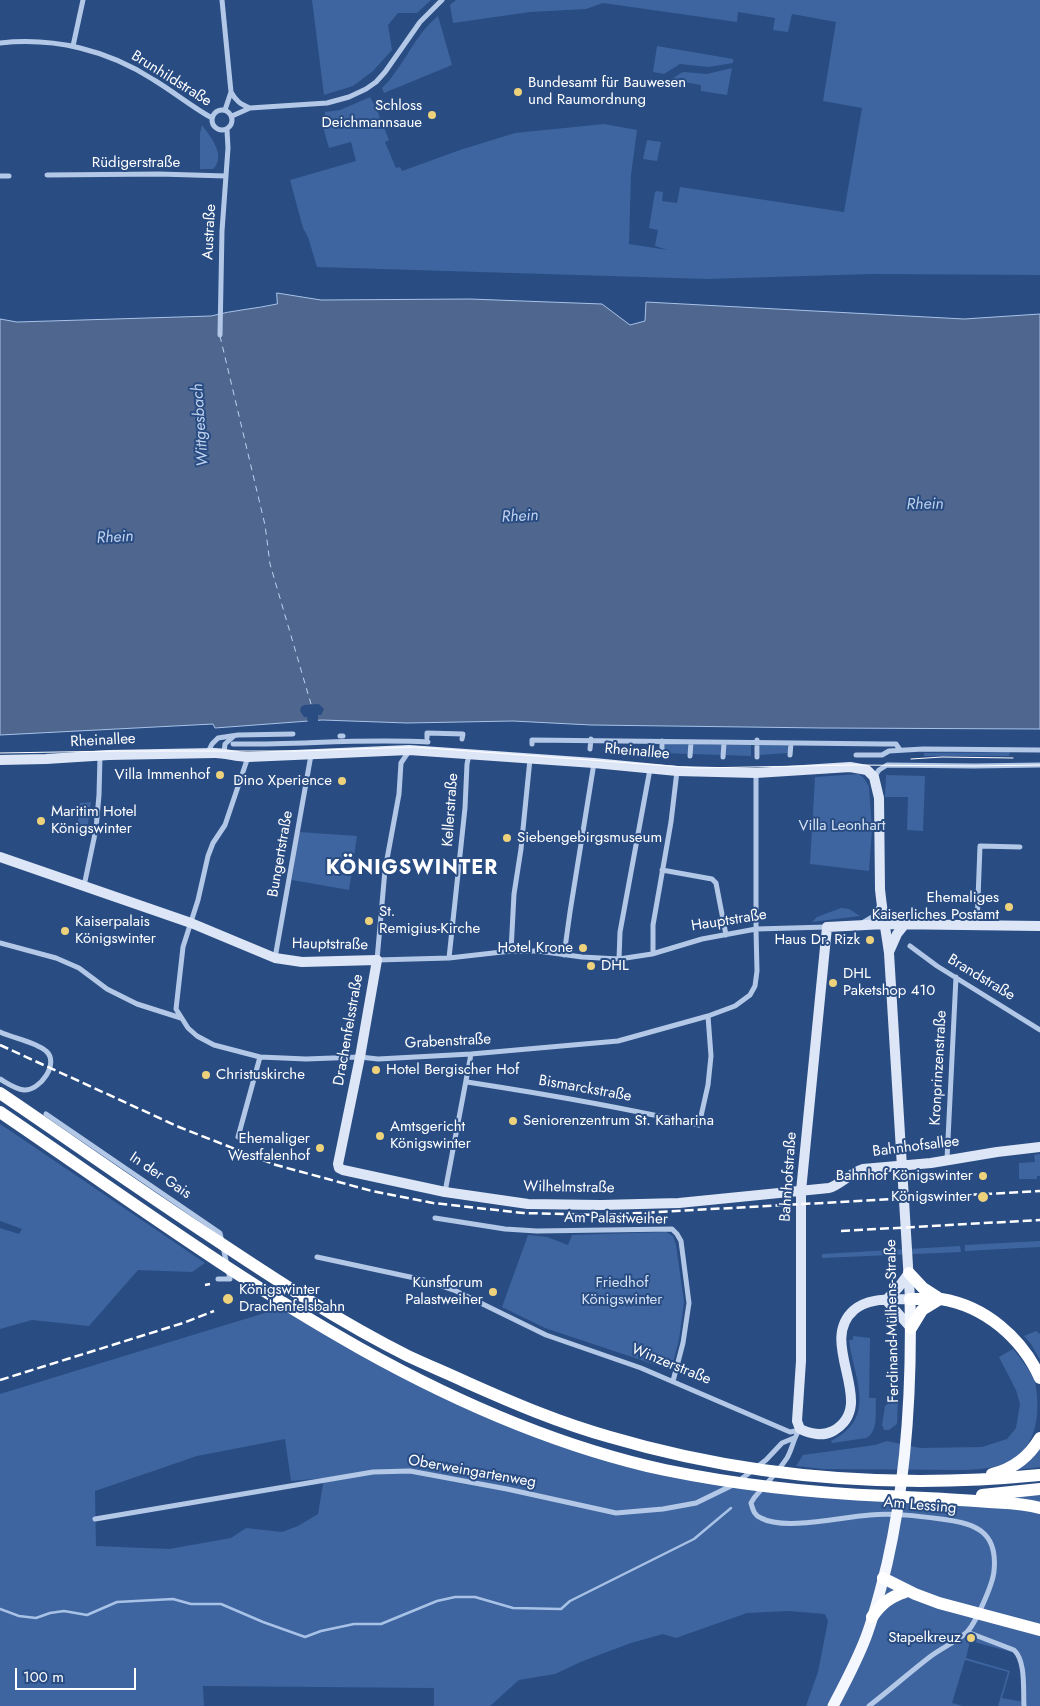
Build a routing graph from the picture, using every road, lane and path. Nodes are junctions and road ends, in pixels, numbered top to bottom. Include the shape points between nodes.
1 (83, 0) edge
2 (222, 0) edge
3 (442, 0) edge
4 (0, 43) edge
5 (74, 46) junction
6 (231, 92) junction
7 (250, 108) junction
8 (225, 110) junction
9 (232, 116) junction
10 (212, 118) junction
11 (227, 130) junction
12 (47, 175) dead end
13 (0, 176) edge
14 (9, 176) dead end
15 (226, 176) junction
16 (220, 335) dead end
17 (293, 734) dead end
18 (234, 736) junction
19 (462, 739) dead end
20 (591, 739) junction
21 (532, 740) dead end
22 (757, 741) junction
23 (662, 742) junction
24 (691, 742) junction
25 (822, 742) junction
26 (724, 743) junction
27 (790, 743) junction
28 (233, 744) dead end
29 (408, 745) junction
30 (886, 748) junction
31 (590, 749) dead end
32 (1040, 750) edge
33 (822, 752) dead end
34 (207, 754) junction
35 (224, 754) junction
36 (469, 754) junction
37 (312, 755) junction
38 (662, 755) dead end
39 (790, 755) dead end
40 (856, 755) dead end
41 (100, 756) junction
42 (690, 756) dead end
43 (248, 757) junction
44 (723, 757) dead end
45 (757, 757) dead end
46 (530, 758) junction
47 (0, 760) edge
48 (594, 764) junction
49 (1040, 765) edge
50 (650, 768) junction
51 (677, 771) junction
52 (756, 773) junction
53 (874, 777) junction
54 (1020, 847) dead end
55 (0, 857) edge
56 (662, 870) junction
57 (83, 886) junction
58 (881, 903) junction
59 (191, 923) junction
60 (885, 924) junction
61 (905, 924) junction
62 (854, 926) junction
63 (977, 926) junction
64 (1040, 926) edge
65 (826, 927) junction
66 (756, 930) junction
67 (726, 935) junction
68 (0, 944) edge
69 (910, 946) dead end
70 (511, 952) junction
71 (653, 953) junction
72 (889, 953) junction
73 (564, 954) junction
74 (275, 958) junction
75 (448, 958) junction
76 (619, 959) junction
77 (377, 960) junction
78 (956, 977) junction
79 (708, 1016) junction
80 (181, 1018) junction
81 (1040, 1030) edge
82 (0, 1032) edge
83 (471, 1054) junction
84 (260, 1057) junction
85 (360, 1057) junction
86 (0, 1079) edge
87 (467, 1082) junction
88 (0, 1093) edge
89 (0, 1112) edge
90 (46, 1114) dead end
91 (238, 1137) dead end
92 (1040, 1147) edge
93 (947, 1159) junction
94 (339, 1168) joint
95 (445, 1192) junction
96 (801, 1193) junction
97 (435, 1218) dead end
98 (317, 1257) dead end
99 (909, 1273) junction
100 (218, 1279) dead end
101 (910, 1299) junction
102 (940, 1299) junction
103 (886, 1300) junction
104 (911, 1328) junction
105 (1040, 1378) edge
106 (673, 1381) junction
107 (797, 1434) junction
108 (1040, 1438) edge
109 (1040, 1475) edge
110 (963, 1481) junction
111 (1040, 1489) edge
112 (939, 1498) junction
113 (1040, 1508) edge
114 (95, 1519) dead end
115 (883, 1578) junction
116 (910, 1593) junction
117 (872, 1616) junction
118 (1038, 1629) edge
119 (967, 1632) junction
120 (833, 1706) edge
121 (869, 1706) edge
122 (1024, 1706) edge

1 - 5 street
2 - 6 street
3 - 7 street via 415,28 385,72 366,89 327,103
4 - 5 street, Brunhildstraße via 31,40
5 - 10 street, Brunhildstraße via 100,53 138,70
6 - 7 street via 235,100
6 - 8 street
7 - 9 street
8 - 9 street
8 - 10 street via 218,111
9 - 11 street, Austraße via 232,124
10 - 11 street via 215,128
11 - 15 street, Austraße
12 - 15 street, Rüdigerstraße
13 - 14 street
15 - 16 street, Austraße
17 - 18 street
18 - 34 street via 218,738
18 - 35 street via 225,744
19 - 29 street via 463,734 427,733 427,740
20 - 21 street
20 - 23 street
20 - 31 street
22 - 26 street
22 - 27 street
22 - 45 street
23 - 24 street
23 - 38 street
24 - 26 street
24 - 42 street
25 - 27 street
25 - 30 street
25 - 33 street
26 - 44 street
27 - 39 street
28 - 29 street, Rheinallee
29 - 36 street, Rheinallee
29 - 37 street, Rheinallee
29 - 77 street, Drachenfelsstraße via 402,763 385,870
30 - 32 street
30 - 40 street via 882,755
34 - 35 street, Rheinallee
34 - 41 street, Rheinallee
35 - 43 street, Rheinallee
36 - 46 street, Rheinallee
36 - 75 street, Kellerstraße
37 - 43 street, Rheinallee
37 - 74 street, Bungertstraße
41 - 47 street, Rheinallee
41 - 57 street via 96,829
43 - 59 street via 225,825 208,856
46 - 48 street, Rheinallee
46 - 70 street via 514,894
48 - 50 street, Rheinallee
48 - 73 street
49 - 53 street via 887,765
50 - 51 street, Rheinallee
50 - 76 street via 620,932
51 - 52 street, Rheinallee
51 - 56 street
52 - 53 street, Rheinallee via 850,767 867,770
52 - 66 street, Grabenstraße
53 - 58 street, Ferdinand-Mülhens-Straße via 879,798
54 - 63 street via 980,846
55 - 57 street, Hauptstraße
56 - 67 street via 712,879 716,883
56 - 71 street via 653,925
57 - 59 street, Hauptstraße
58 - 60 street, Ferdinand-Mülhens-Straße
58 - 62 street, Hauptstraße via 871,918
59 - 74 street, Hauptstraße
59 - 80 street via 183,947 176,1009
60 - 61 street, Hauptstraße
60 - 62 street, Hauptstraße
60 - 72 street, Ferdinand-Mülhens-Straße
61 - 63 street, Hauptstraße
61 - 72 street
62 - 65 street, Hauptstraße
63 - 64 street, Hauptstraße
65 - 66 street, Hauptstraße
65 - 96 street, Bahnhofstraße
66 - 67 street, Hauptstraße
66 - 79 street, Grabenstraße via 757,971 750,994 735,1006
67 - 71 street, Hauptstraße
68 - 80 street via 56,958 79,968 106,988 137,1004
69 - 78 street, Brandstraße
70 - 73 street, Hauptstraße
70 - 75 street, Hauptstraße
71 - 76 street, Hauptstraße
72 - 99 street, Ferdinand-Mülhens-Straße
73 - 76 street, Hauptstraße
74 - 77 street, Hauptstraße via 302,962
75 - 77 street, Hauptstraße
77 - 85 street, Drachenfelsstraße
78 - 81 street, Brandstraße
78 - 93 street, Kronprinzenstraße
79 - 83 street, Grabenstraße via 618,1042
79 - 87 street, Bismarckstraße via 711,1056 699,1125
80 - 84 street, Grabenstraße via 197,1036 214,1045
82 - 86 street via 39,1047 51,1058 46,1077 38,1086 24,1090
83 - 85 street, Grabenstraße
83 - 87 street
84 - 85 street, Grabenstraße
84 - 91 street
85 - 94 street, Drachenfelsstraße
87 - 95 street
88 - 110 highway via 330,1313 410,1357 523,1407 579,1428 666,1452 743,1467 888,1481
89 - 112 highway via 264,1291 402,1370 476,1406 553,1437 652,1466 771,1487
90 - 100 street, In der Gais via 220,1233 230,1279
92 - 93 street, Bahnhofsallee
93 - 96 street, Bahnhofsallee via 863,1169 833,1187
94 - 95 street, Wilhelmstraße
95 - 96 street, Wilhelmstraße via 528,1204 600,1205 680,1203
96 - 107 street, Bahnhofstraße via 801,1361
97 - 106 street, Am Palastweiher via 504,1229 672,1229 681,1241 689,1303
98 - 106 street, Winzerstraße via 448,1288 546,1334
99 - 101 street, Ferdinand-Mülhens-Straße
99 - 102 highway via 922,1288
99 - 103 street
101 - 102 highway
101 - 103 street, Winzerstraße
101 - 104 main road, Ferdinand-Mülhens-Straße
102 - 104 highway via 922,1310
102 - 105 highway via 986,1316 1006,1331 1028,1356
103 - 104 street
103 - 107 street, Winzerstraße via 862,1305 853,1311 843,1326 841,1342 851,1392 848,1414 838,1427 822,1434
104 - 115 main road, Ferdinand-Mülhens-Straße via 906,1446 900,1496
106 - 107 street, Winzerstraße
107 - 114 street, Oberweingartenweg via 782,1443 748,1475 724,1490 696,1503 663,1509 616,1513 410,1471 374,1472
107 - 119 street, Am Lessing via 785,1461 751,1503 754,1513 766,1521 781,1524 870,1515 912,1515 968,1523 981,1530 990,1539 994,1551 994,1575
108 - 110 highway via 1026,1457 1007,1469
109 - 110 highway
111 - 112 highway
112 - 113 highway
115 - 116 highway
115 - 117 main road, Ferdinand-Mülhens-Straße
116 - 117 highway via 889,1598
116 - 118 highway via 963,1611
117 - 120 main road, Ferdinand-Mülhens-Straße via 866,1637
119 - 121 street, Am Lessing
119 - 122 street via 1019,1654

